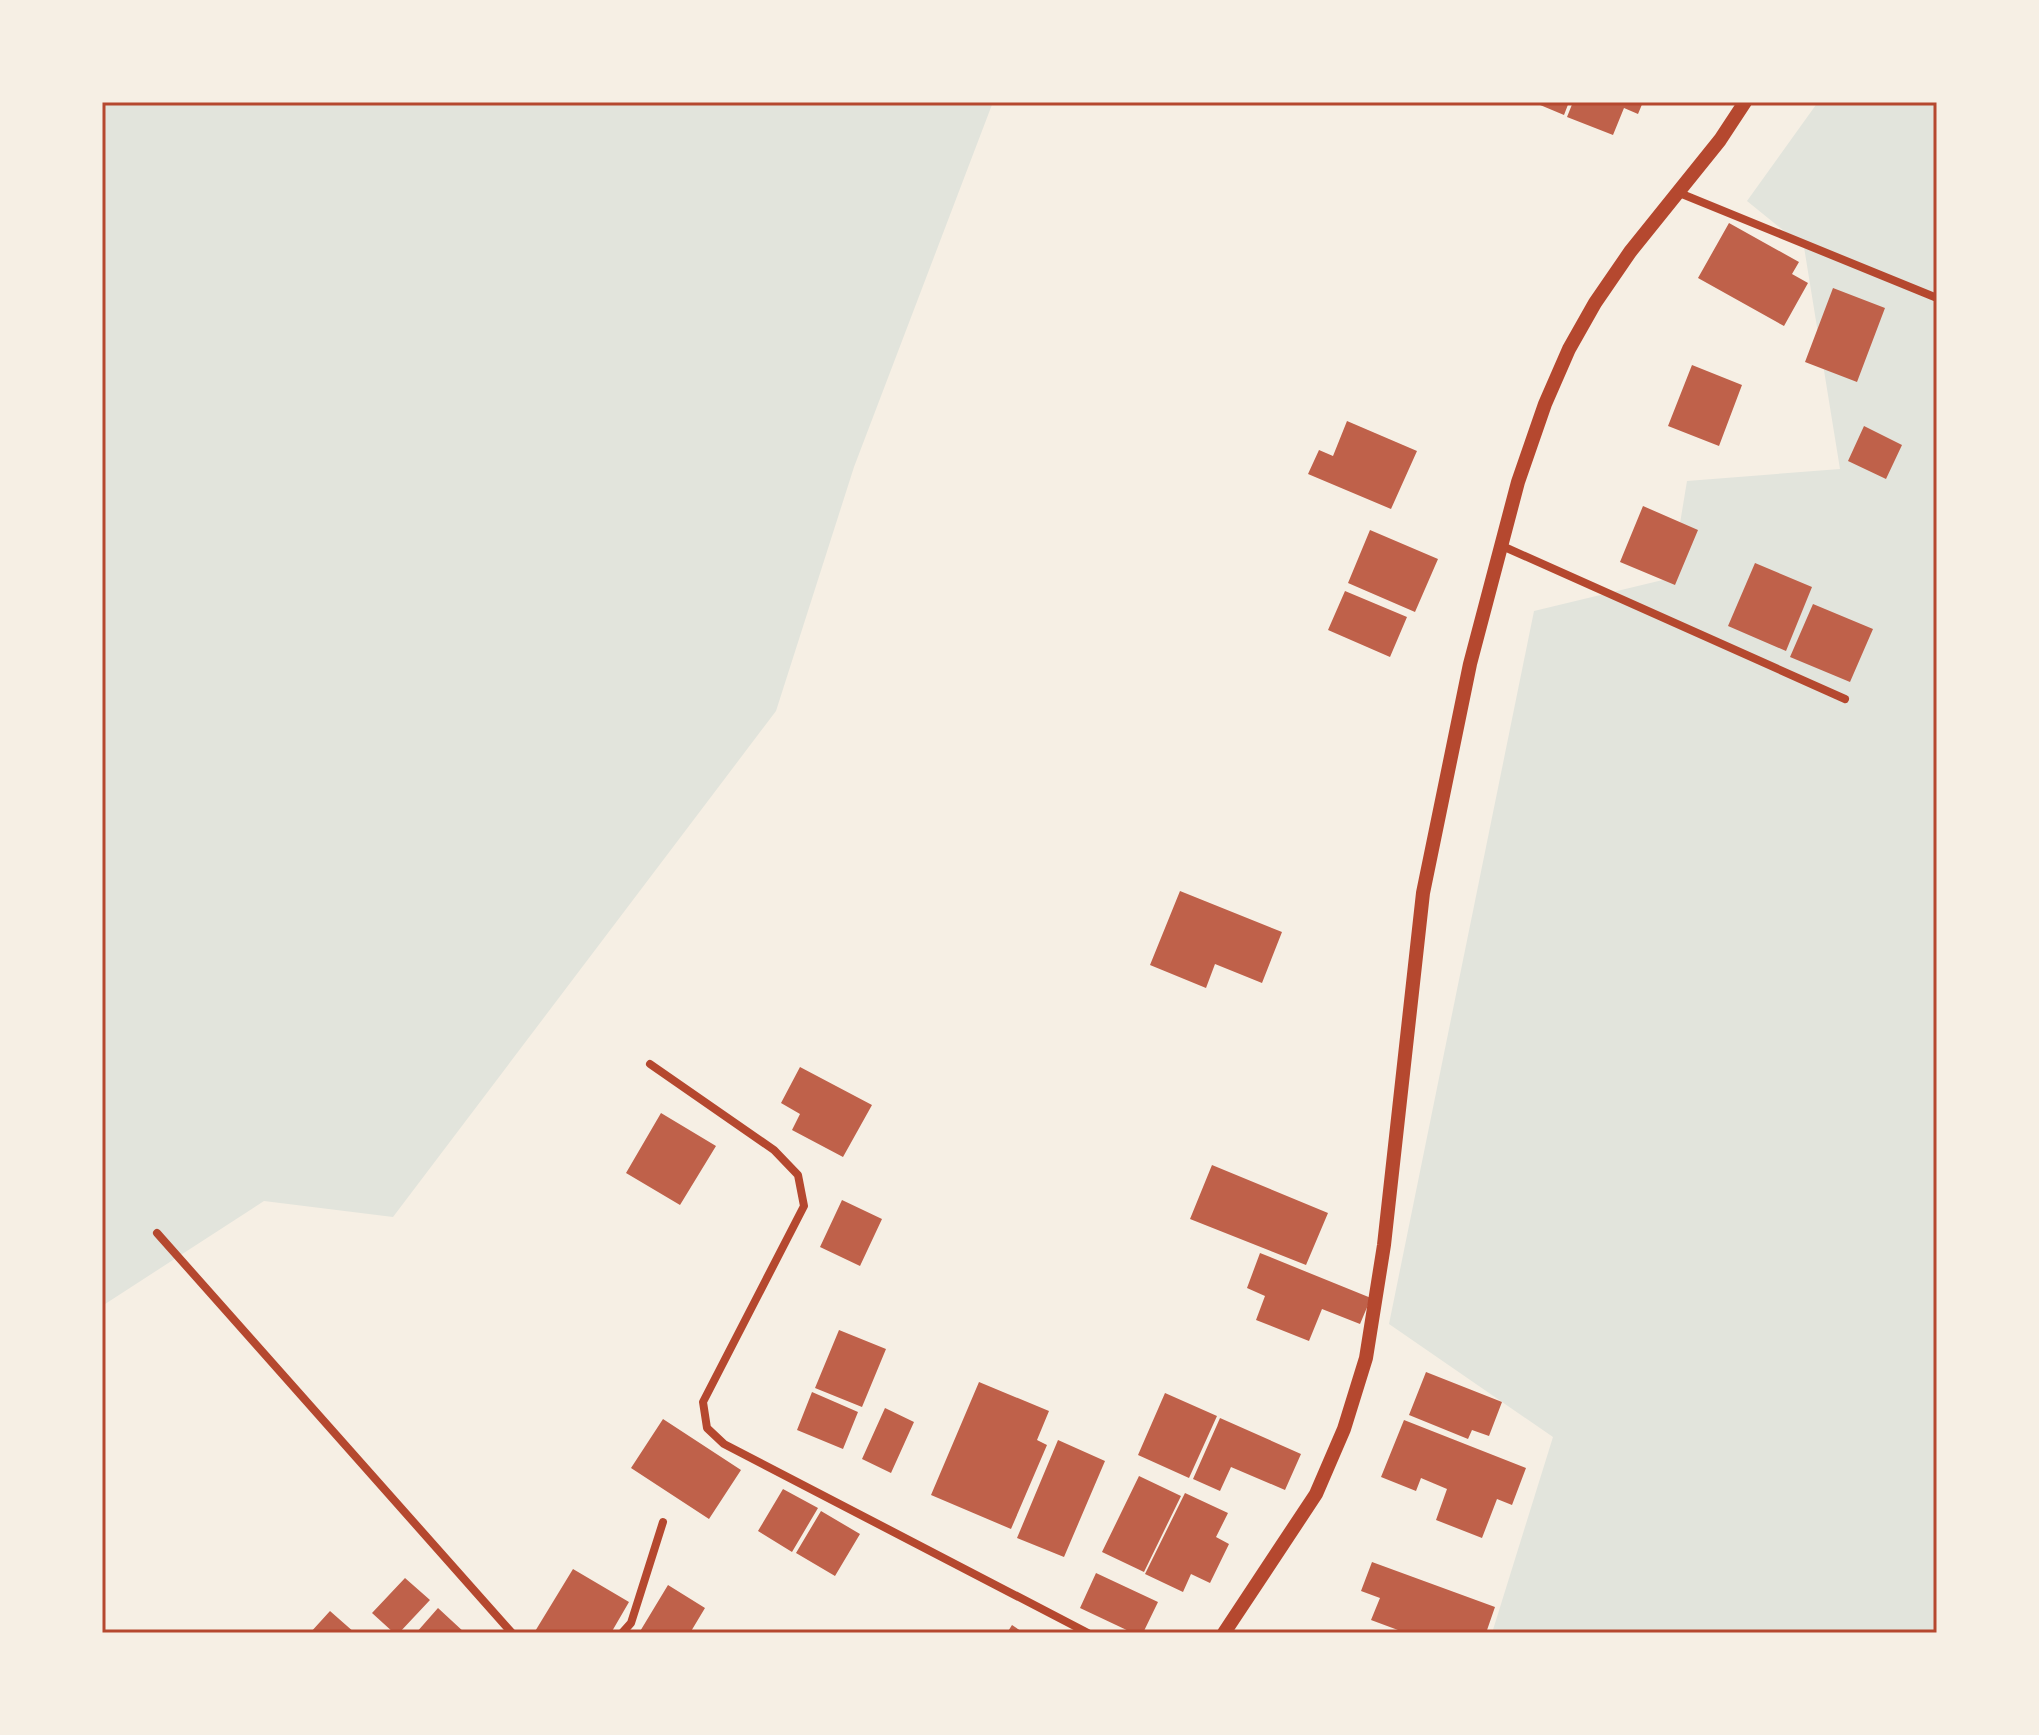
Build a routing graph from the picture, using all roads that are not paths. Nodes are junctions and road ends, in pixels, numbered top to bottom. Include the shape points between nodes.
1 (1745, 102) edge
2 (1677, 192) junction
3 (1937, 298) edge
4 (1499, 545) junction
5 (1845, 699) dead end
6 (650, 1064) dead end
7 (157, 1233) dead end
8 (663, 1522) dead end
9 (512, 1633) edge
10 (622, 1633) edge
11 (1088, 1633) edge
12 (1224, 1633) edge

1 - 2 street
2 - 3 street
2 - 4 street via 1630,252 1569,349 1545,404
4 - 5 street
4 - 12 street via 1423,893 1384,1245 1366,1358 1316,1494
6 - 11 street via 774,1150 798,1175 804,1206 703,1402 707,1428 724,1444
7 - 9 street
8 - 10 street via 631,1623

